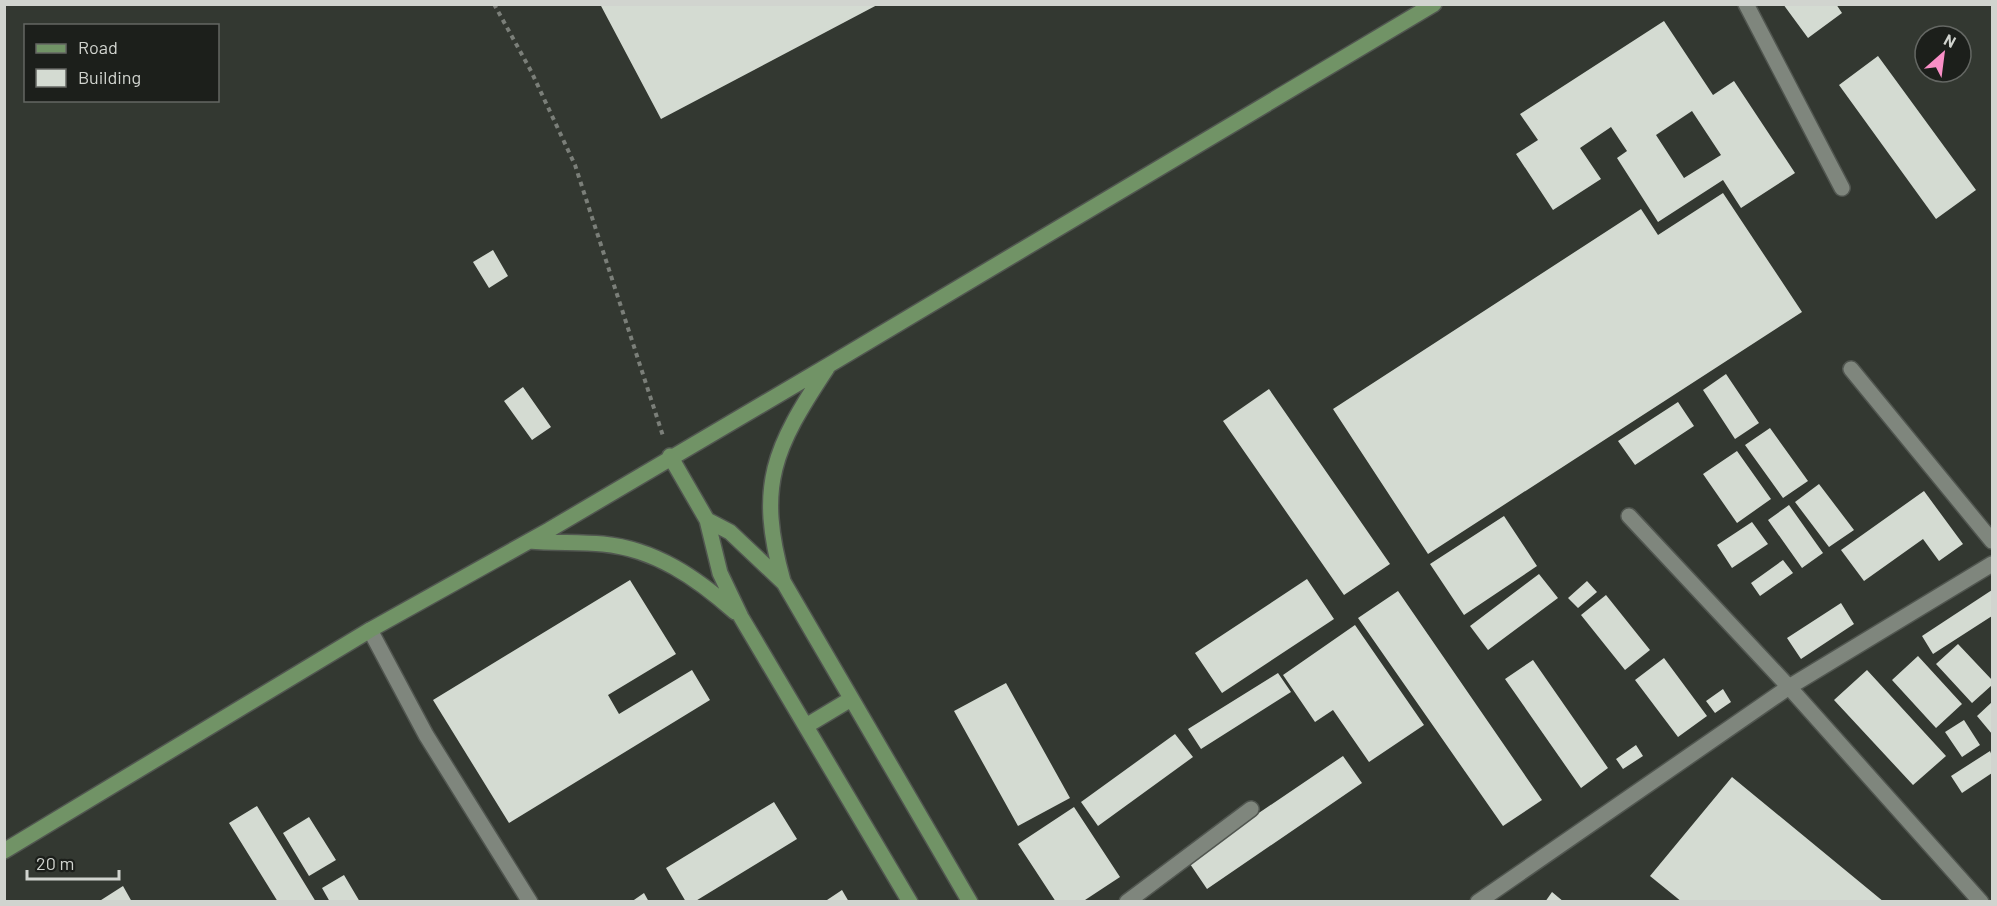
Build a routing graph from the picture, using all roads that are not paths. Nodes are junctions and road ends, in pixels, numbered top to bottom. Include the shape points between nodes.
1 (1434, 4) edge
2 (1746, 4) edge
3 (1842, 188) dead end
4 (829, 365) junction
5 (1851, 369) dead end
6 (670, 456) junction
7 (1629, 516) dead end
8 (707, 520) junction
9 (529, 541) junction
10 (1992, 542) edge
11 (1992, 564) edge
12 (784, 584) junction
13 (741, 617) junction
14 (370, 630) junction
15 (1789, 687) junction
16 (852, 699) junction
17 (806, 726) junction
18 (1251, 809) dead end
19 (4, 850) edge
20 (530, 902) edge
21 (910, 902) edge
22 (970, 902) edge
23 (1127, 902) edge
24 (1478, 902) edge
25 (1981, 902) edge

1 - 4 main road
2 - 3 street
4 - 6 main road
4 - 12 main road via 791,423 774,470 769,513
5 - 10 street
6 - 8 main road
6 - 9 main road
7 - 15 street
8 - 12 main road via 730,532
8 - 13 main road via 720,573
9 - 13 main road via 603,544 635,550 689,574
9 - 14 main road
11 - 15 street
12 - 16 main road
13 - 17 main road
14 - 19 main road
14 - 20 street via 426,735
15 - 24 street
15 - 25 street
16 - 17 main road
16 - 22 main road
17 - 21 main road
18 - 23 street

